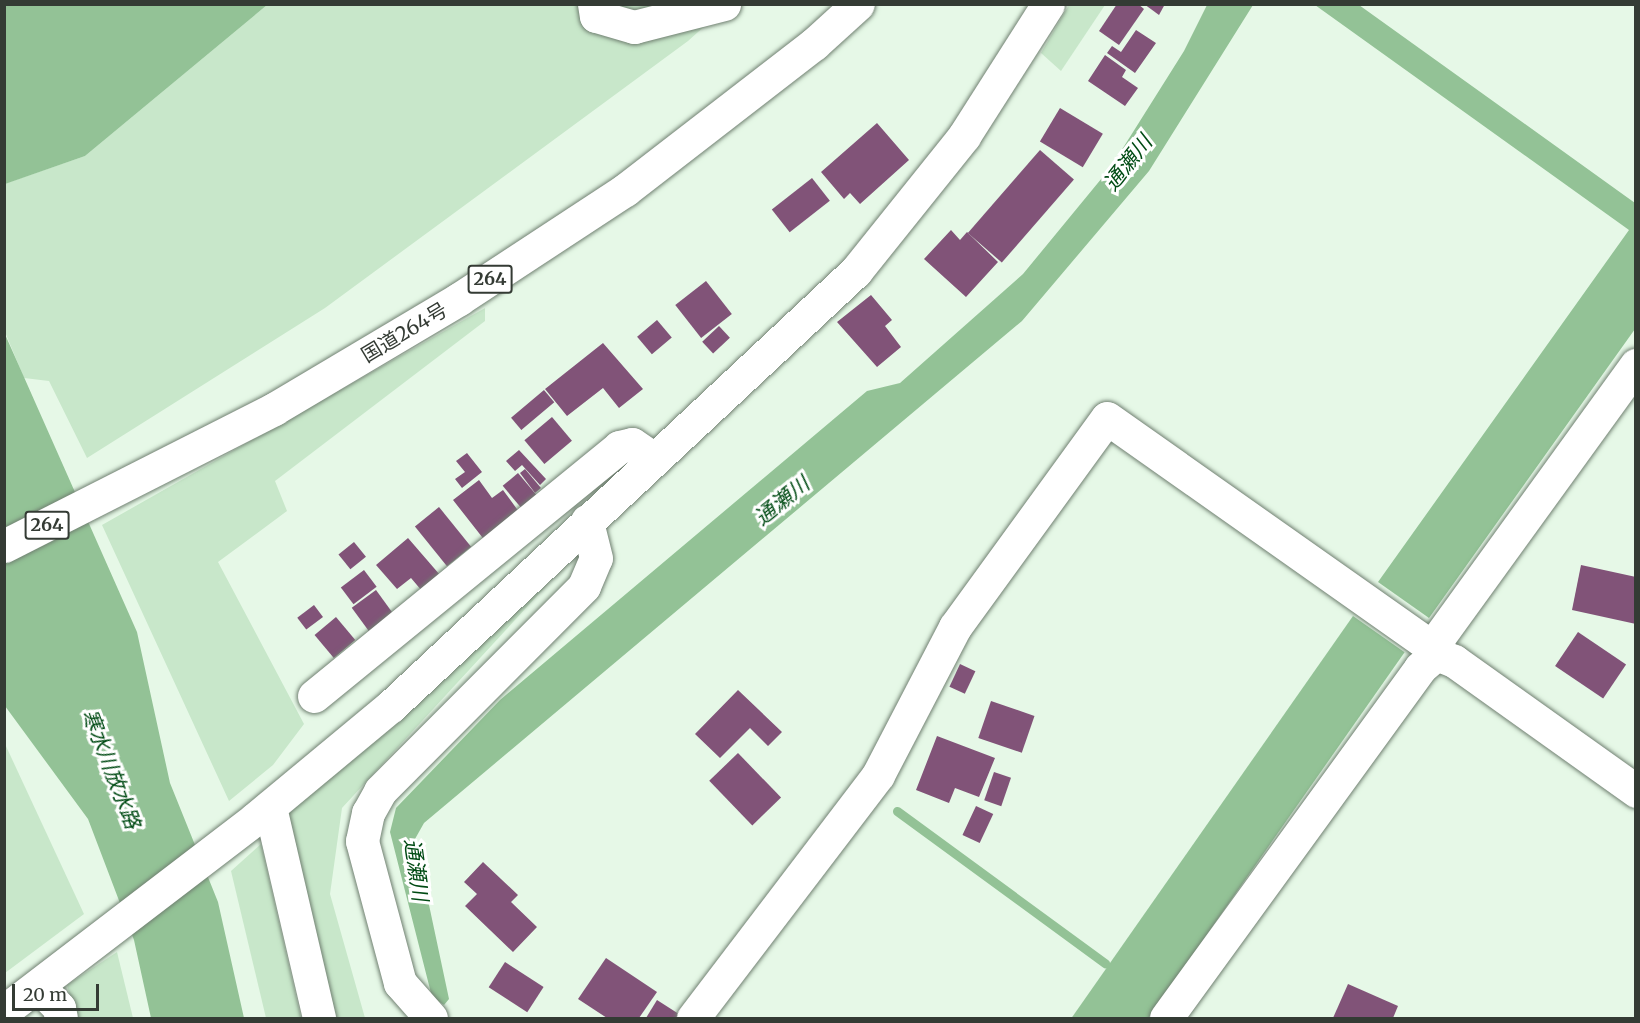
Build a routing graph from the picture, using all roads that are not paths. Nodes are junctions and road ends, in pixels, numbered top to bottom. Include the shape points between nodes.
1 (594, 4) edge
2 (724, 4) edge
3 (858, 4) edge
4 (1048, 4) edge
5 (1635, 365) edge
6 (654, 459) junction
7 (586, 521) junction
8 (4, 546) edge
9 (1436, 654) junction
10 (314, 696) dead end
11 (1635, 791) edge
12 (263, 813) junction
13 (49, 980) junction
14 (4, 1011) edge
15 (61, 1018) edge
16 (319, 1018) edge
17 (431, 1018) edge
18 (693, 1018) edge
19 (1166, 1018) edge

1 - 2 main road via 596,16 634,27
3 - 8 main road, 国道264号 / 264 via 814,44 625,190 469,293 274,409
4 - 6 main road via 964,136 856,271
5 - 9 main road via 1439,637
6 - 7 main road
6 - 10 main road via 632,444 619,447
7 - 12 main road via 391,706
7 - 17 main road via 596,558 584,586 380,790 368,813 362,841 400,983
9 - 11 main road via 1454,661
9 - 18 main road via 1426,643 1107,418 956,627 878,775
9 - 19 main road via 1420,668
12 - 13 main road
12 - 16 main road
13 - 14 main road
13 - 15 main road

